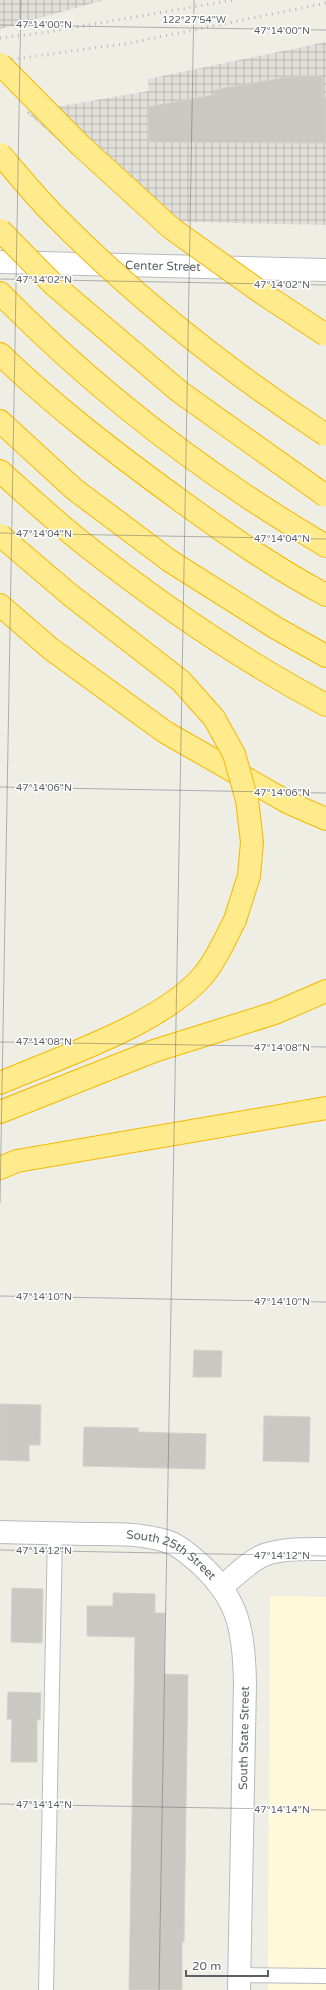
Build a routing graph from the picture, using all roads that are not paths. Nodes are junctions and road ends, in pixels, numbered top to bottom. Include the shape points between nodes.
1 (0, 64) edge
2 (0, 154) edge
3 (0, 230) edge
4 (0, 262) edge
5 (326, 270) edge
6 (0, 293) edge
7 (326, 335) edge
8 (0, 354) edge
9 (0, 421) edge
10 (326, 435) edge
11 (0, 471) edge
12 (326, 496) edge
13 (0, 535) edge
14 (326, 546) edge
15 (326, 595) edge
16 (0, 606) edge
17 (326, 656) edge
18 (326, 704) edge
19 (326, 819) edge
20 (326, 991) edge
21 (0, 1083) edge
22 (326, 1108) edge
23 (0, 1112) edge
24 (0, 1168) edge
25 (0, 1532) edge
26 (55, 1533) junction
27 (326, 1549) edge
28 (222, 1587) junction
29 (326, 1976) edge
30 (239, 1982) edge
31 (46, 1990) edge

1 - 7 highway, bridge via 81,146 172,228 262,293
2 - 10 highway, bridge via 60,222 132,290 216,356
3 - 12 highway, bridge via 54,285 180,392
4 - 5 street, Center Street
6 - 14 highway via 104,388 180,451 234,489
8 - 15 highway via 29,382 118,456 249,550
9 - 17 highway via 74,490 170,561 276,628
11 - 18 highway via 88,548 162,603 256,666
13 - 21 highway, bridge via 69,594 181,681 214,718 234,754 247,800 252,842 249,876 235,920 219,951 201,977 161,1010 130,1027
16 - 19 highway via 51,649 166,732 289,802
20 - 23 highway via 275,1013 154,1051
22 - 24 highway via 17,1161
25 - 26 street, South 25th Street
26 - 28 street, South 25th Street via 137,1535 172,1543 191,1556
26 - 31 lane
27 - 28 street, South 25th Street via 265,1555 253,1561
28 - 30 street, South State Street via 232,1605 241,1631 246,1683
29 - 30 lane

